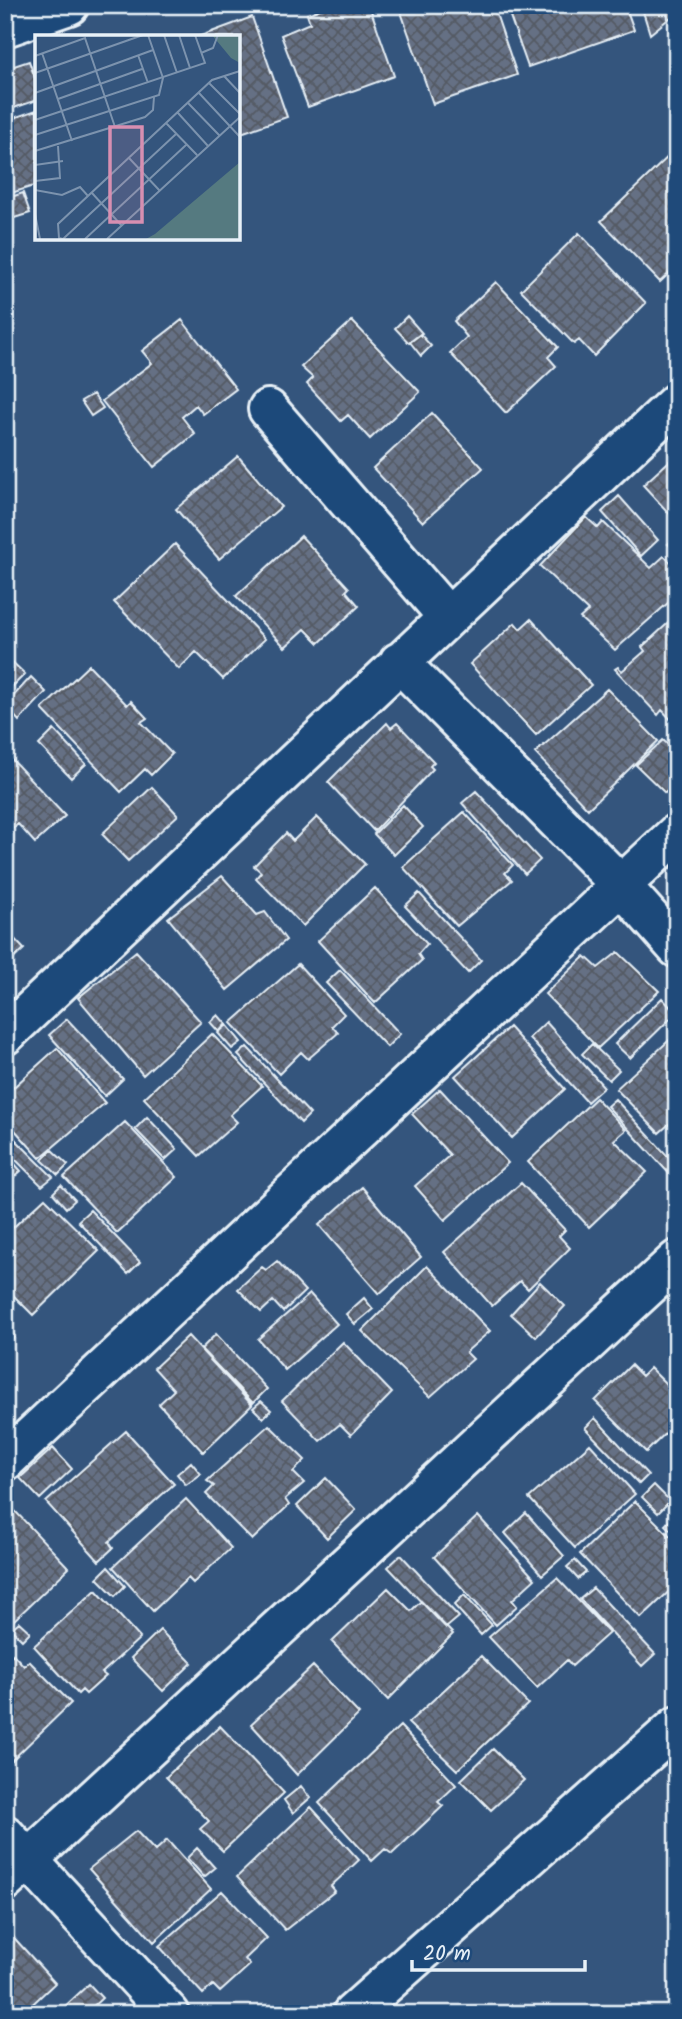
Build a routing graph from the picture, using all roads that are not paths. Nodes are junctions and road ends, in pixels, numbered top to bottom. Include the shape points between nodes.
1 (69, 5) edge
2 (5, 27) edge
3 (677, 401) edge
4 (268, 409) dead end
5 (448, 617) junction
6 (399, 662) junction
7 (677, 833) edge
8 (621, 886) junction
9 (677, 948) edge
10 (5, 1035) edge
11 (677, 1260) edge
12 (5, 1461) edge
13 (677, 1726) edge
14 (13, 1859) edge
15 (170, 2014) edge
16 (352, 2014) edge

1 - 2 street
3 - 5 street
4 - 5 street
5 - 6 street
6 - 8 street
6 - 10 street
7 - 8 street
8 - 9 street
8 - 12 street
11 - 14 street
13 - 16 street
14 - 15 street

